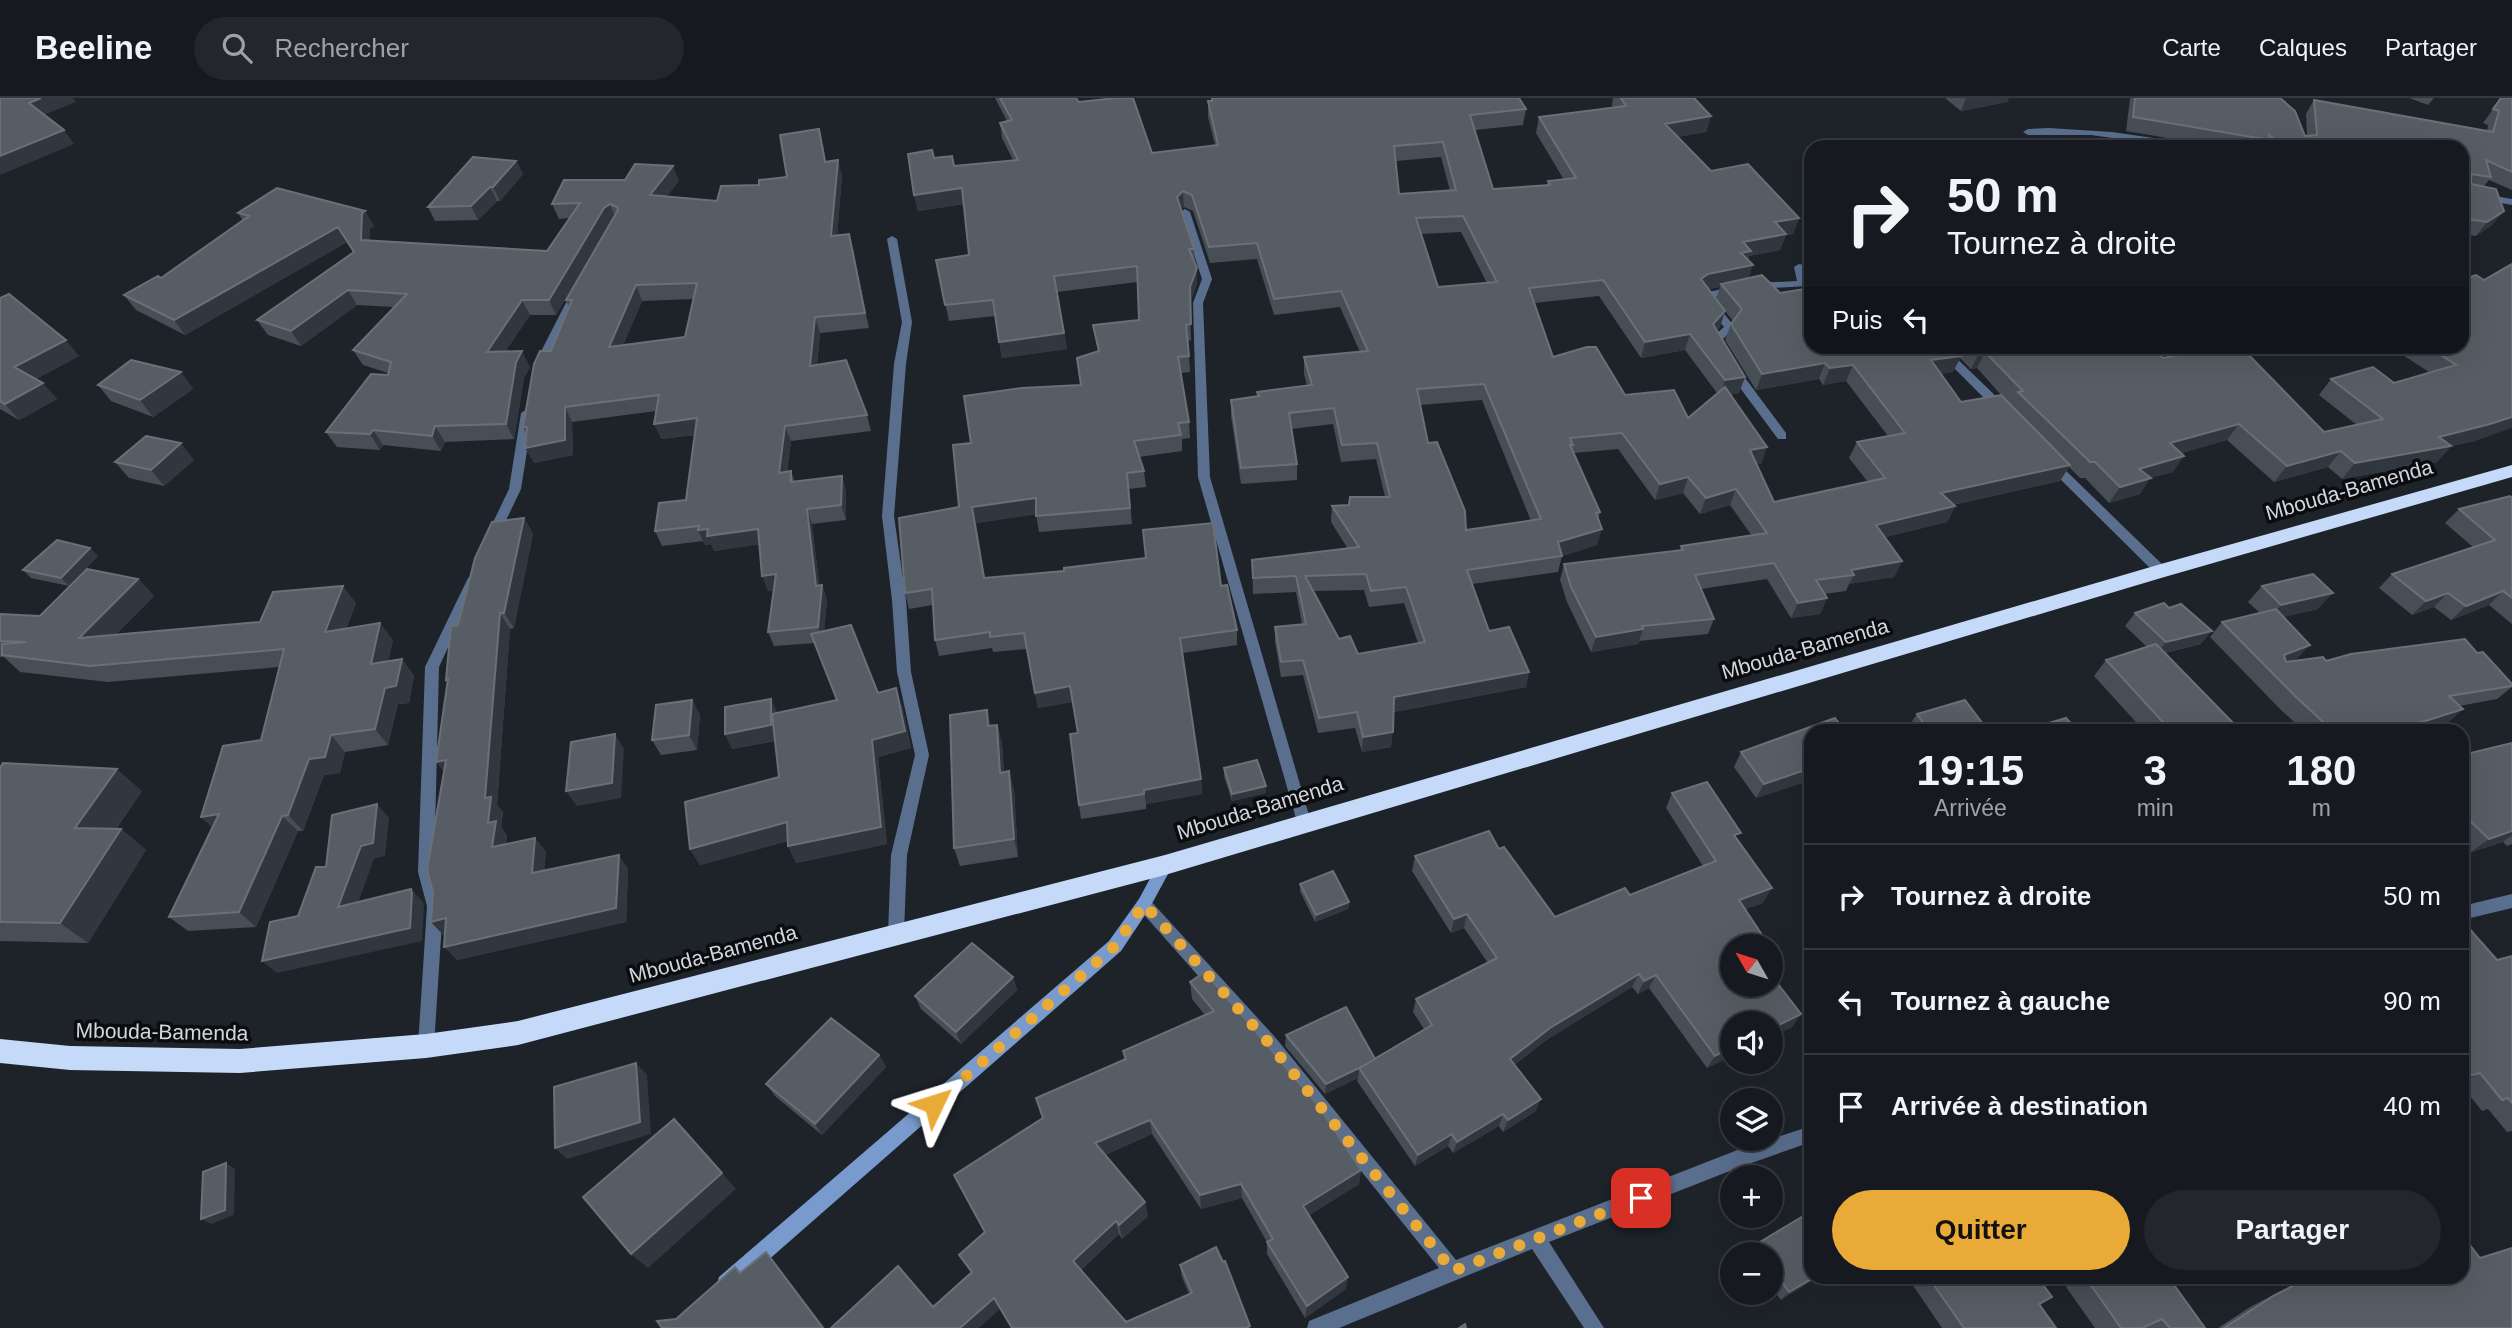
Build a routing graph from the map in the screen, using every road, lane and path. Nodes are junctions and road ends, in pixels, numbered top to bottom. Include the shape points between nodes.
1 (2028, 132) dead end
2 (2151, 140) edge
3 (2469, 194) edge
4 (2512, 202) edge
5 (1185, 212) edge
6 (892, 239) dead end
7 (1804, 268) edge
8 (585, 278) edge
9 (1945, 354) edge
10 (533, 378) edge
11 (529, 402) edge
12 (2008, 415) edge
13 (1782, 436) dead end
14 (2042, 453) edge
15 (2512, 471) edge
16 (2161, 571) junction
17 (1304, 822) junction
18 (1165, 864) junction
19 (2512, 901) edge
20 (1144, 904) junction
21 (2469, 911) edge
22 (896, 933) junction
23 (426, 1045) junction
24 (0, 1051) edge
25 (1804, 1136) edge
26 (1536, 1238) junction
27 (1453, 1271) junction
28 (716, 1292) edge
29 (1316, 1328) edge
30 (1595, 1328) edge

1 - 2 street via 2101,132
3 - 4 street
5 - 17 street via 1207,279 1198,303 1204,477
6 - 22 street via 907,322 888,516 904,673 922,755 899,855
7 - 13 street via 1798,267 1803,284 1762,284 1704,296 1730,327 1716,339 1740,383
8 - 10 street
9 - 12 street
11 - 23 street via 515,489 432,667 426,872 435,906
14 - 16 street
15 - 16 highway, Mbouda-Bamenda
16 - 17 highway, Mbouda-Bamenda
17 - 18 highway, Mbouda-Bamenda
18 - 20 street
18 - 22 highway, Mbouda-Bamenda
19 - 21 street
20 - 27 street via 1269,1043
20 - 28 street via 1115,946
22 - 23 highway, Mbouda-Bamenda via 518,1033
23 - 24 highway, Mbouda-Bamenda via 240,1061 70,1058
25 - 26 street
26 - 27 street
26 - 30 street
27 - 29 street

